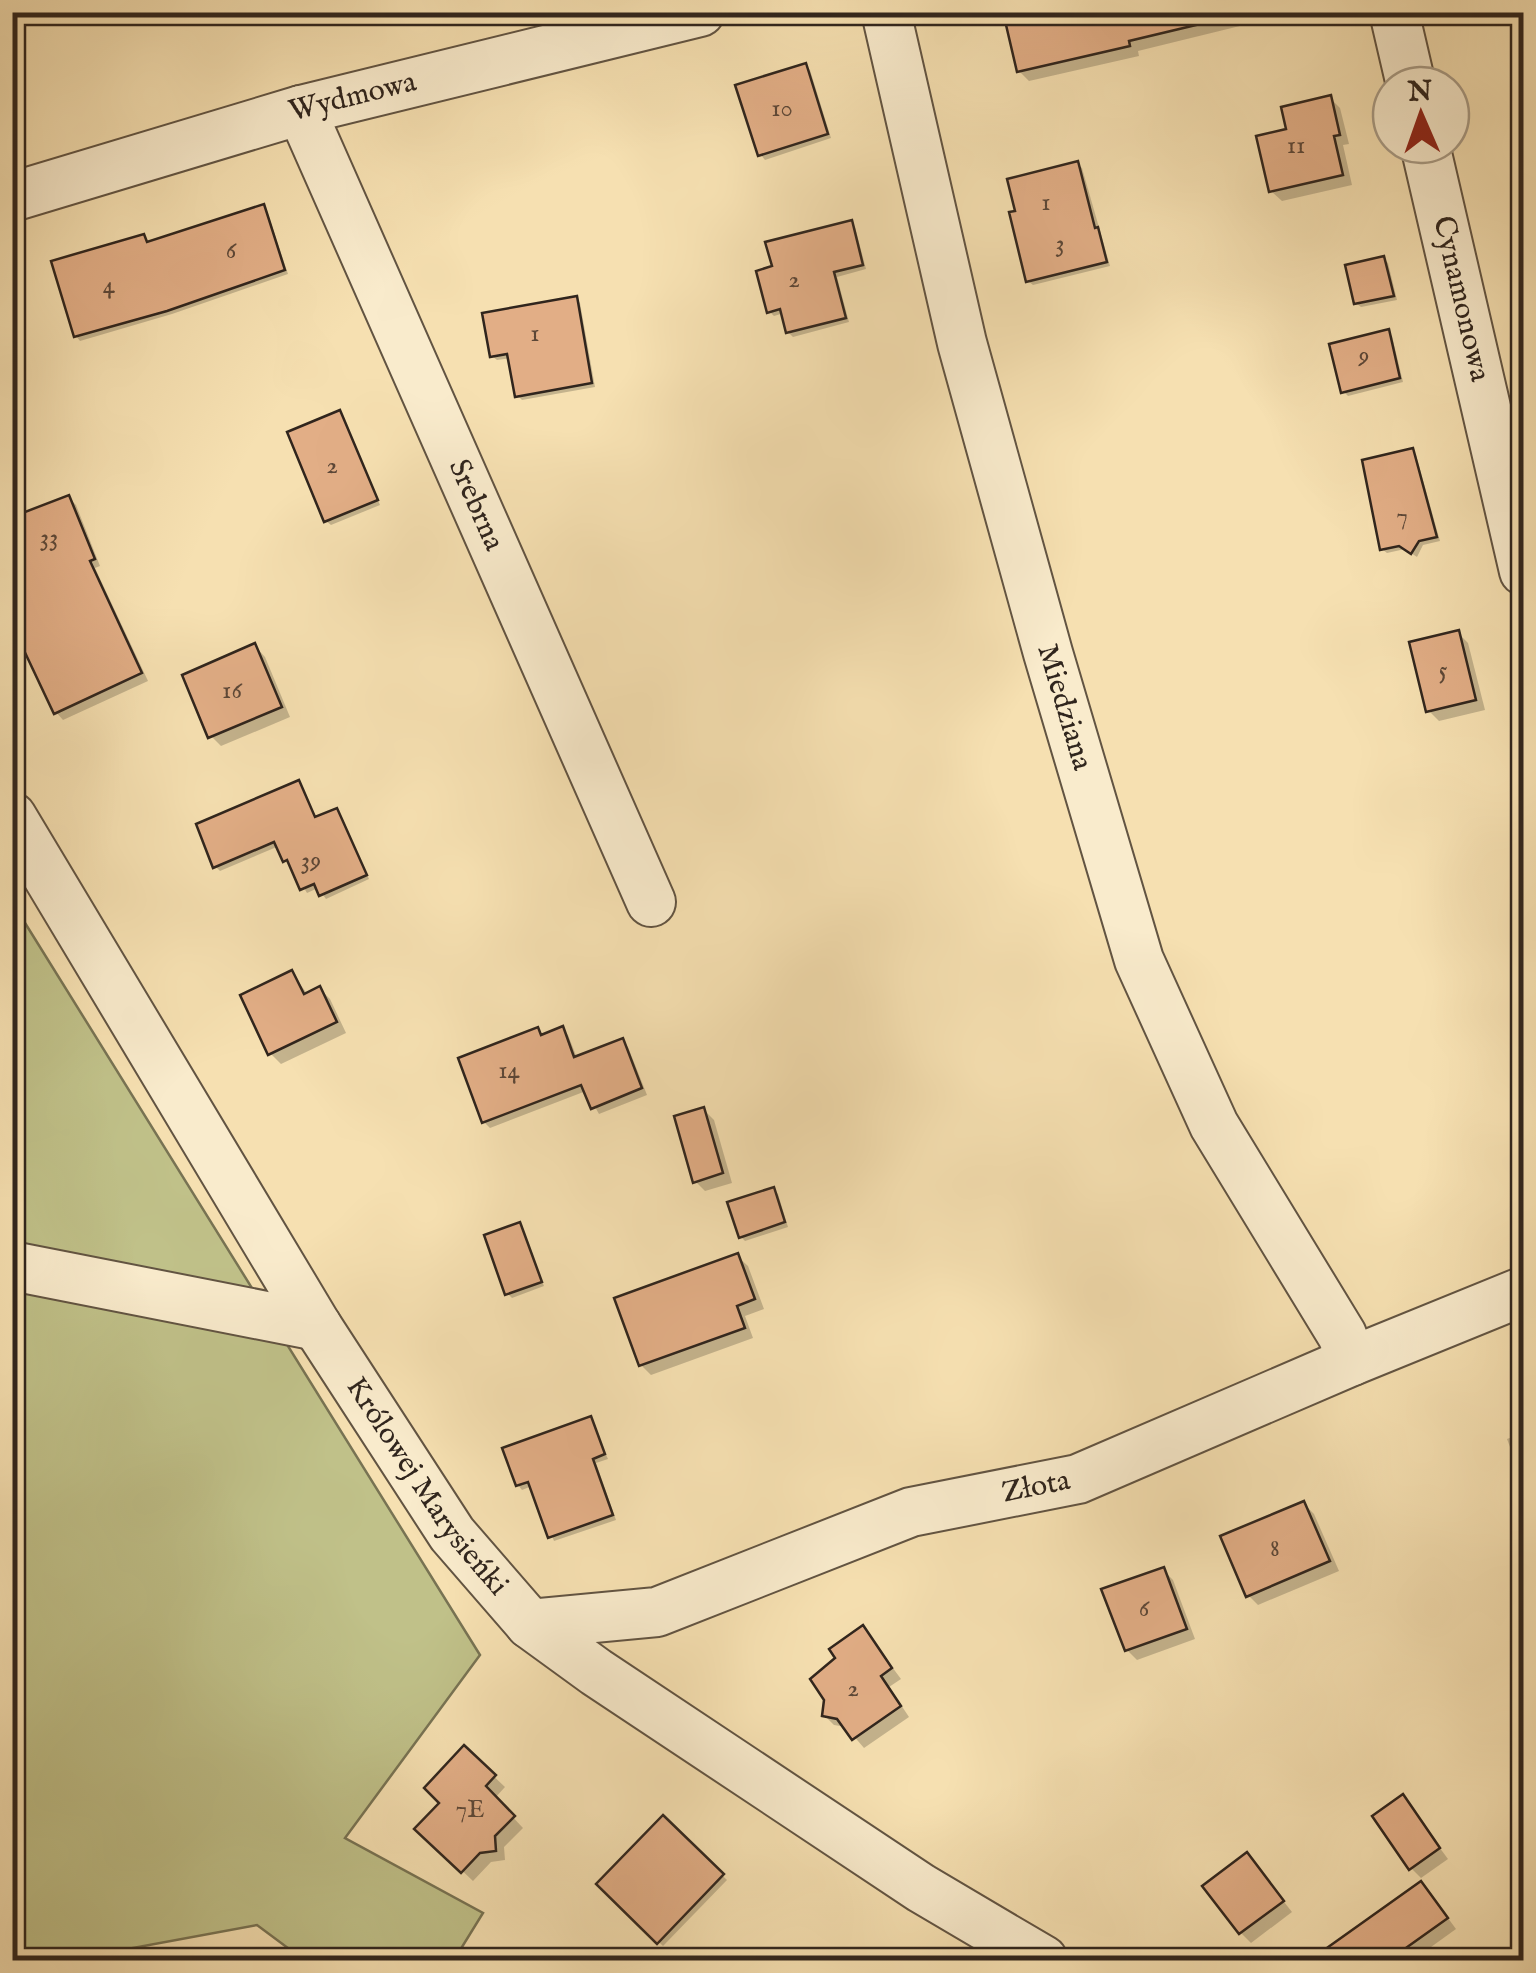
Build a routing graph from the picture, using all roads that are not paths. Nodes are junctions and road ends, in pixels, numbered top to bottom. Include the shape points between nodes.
1 (700, 12) edge
2 (886, 12) edge
3 (1394, 12) edge
4 (1406, 65) edge
5 (302, 110) junction
6 (1430, 165) edge
7 (12, 198) edge
8 (1524, 571) edge
9 (12, 817) edge
10 (651, 902) dead end
11 (12, 1266) edge
12 (1524, 1291) edge
13 (317, 1326) junction
14 (1352, 1360) junction
15 (530, 1624) junction
16 (1042, 1960) edge

1 - 5 street, Wydmowa
2 - 14 street, Miedziana via 962,343 1140,960 1214,1126
3 - 4 street
5 - 7 street, Wydmowa
5 - 10 street, Srebrna
6 - 8 street, Cynamonowa
9 - 13 street, Królowej Marysieńki
11 - 13 street
12 - 14 street, Złota
13 - 15 street, Królowej Marysieńki via 452,1534
14 - 15 street, Złota via 1078,1479 911,1512 657,1612
15 - 16 street, Królowej Marysieńki via 921,1888

